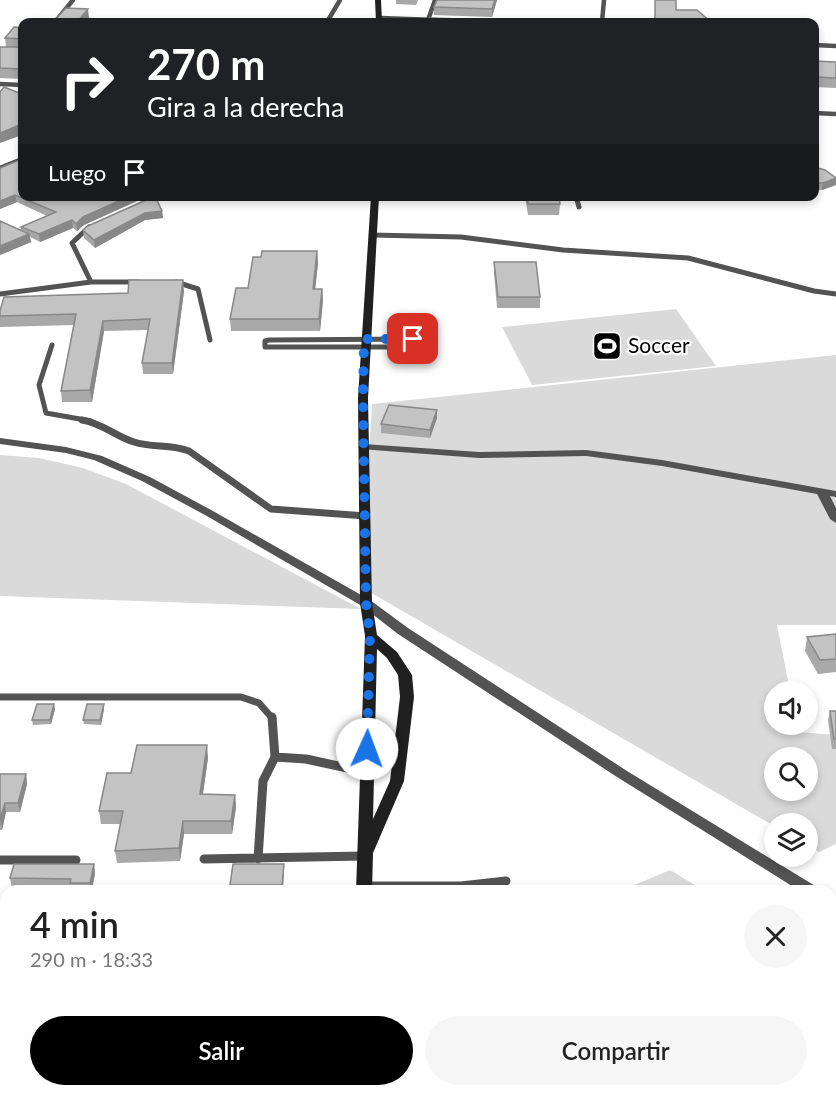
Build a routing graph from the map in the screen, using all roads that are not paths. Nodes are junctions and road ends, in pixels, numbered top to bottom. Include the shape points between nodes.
1 (73, 0) edge
2 (340, 0) edge
3 (378, 0) edge
4 (435, 0) edge
5 (604, 0) edge
6 (58, 18) edge
7 (329, 18) edge
8 (380, 18) edge
9 (429, 18) edge
10 (602, 18) edge
11 (819, 45) edge
12 (836, 46) edge
13 (0, 84) edge
14 (18, 85) edge
15 (819, 113) edge
16 (836, 114) edge
17 (18, 161) edge
18 (0, 168) edge
19 (150, 201) edge
20 (375, 201) edge
21 (577, 201) edge
22 (140, 206) edge
23 (579, 207) dead end
24 (97, 224) edge
25 (372, 235) junction
26 (91, 282) junction
27 (141, 282) edge
28 (168, 282) edge
29 (0, 294) edge
30 (836, 294) edge
31 (210, 340) dead end
32 (306, 343) junction
33 (364, 343) junction
34 (52, 345) dead end
35 (0, 441) edge
36 (364, 447) junction
37 (822, 493) junction
38 (836, 494) edge
39 (366, 516) junction
40 (836, 519) edge
41 (366, 603) junction
42 (370, 636) junction
43 (0, 697) edge
44 (275, 757) junction
45 (366, 772) junction
46 (365, 856) junction
47 (204, 859) dead end
48 (258, 859) junction
49 (0, 860) edge
50 (76, 860) dead end
51 (506, 880) dead end
52 (364, 885) edge
53 (468, 885) edge
54 (802, 885) edge

1 - 6 lane
2 - 7 lane
3 - 8 street
4 - 9 lane
5 - 10 lane
11 - 12 lane
13 - 14 lane
15 - 16 lane
17 - 18 lane
19 - 22 lane
20 - 25 street
21 - 23 lane
24 - 26 lane via 82,231 72,243
25 - 30 lane via 461,237 563,250 688,258
25 - 33 street
26 - 27 lane
26 - 29 lane
28 - 31 lane via 198,289
32 - 32 lane via 267,340 265,347
32 - 33 lane
33 - 33 lane via 413,339 413,347
33 - 36 street
34 - 39 lane via 39,386 46,413 96,422 134,442 189,451 272,509
35 - 41 street via 66,450 138,475
36 - 37 street via 478,455 586,453
36 - 39 street
37 - 38 street
37 - 40 street
39 - 41 street
41 - 42 street
41 - 54 street via 622,774
42 - 45 street
42 - 46 street via 392,654 405,675 407,697 397,781
43 - 44 lane via 241,696 259,703 271,715
44 - 45 lane via 306,759
44 - 48 lane via 263,781
45 - 46 street
46 - 48 lane
46 - 52 street
47 - 48 lane
49 - 50 lane
51 - 53 lane

